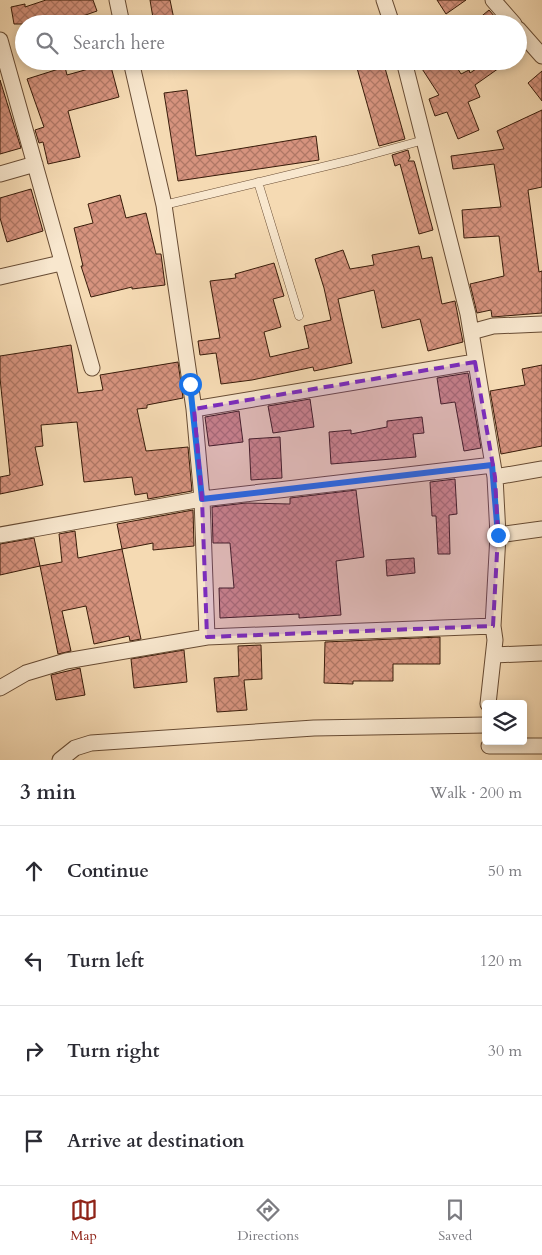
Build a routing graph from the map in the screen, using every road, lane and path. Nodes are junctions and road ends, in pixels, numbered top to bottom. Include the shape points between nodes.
1 (117, 0) edge
2 (384, 0) edge
3 (493, 0) edge
4 (120, 15) edge
5 (389, 15) edge
6 (506, 15) edge
7 (527, 39) edge
8 (0, 43) edge
9 (542, 56) edge
10 (133, 70) edge
11 (406, 70) edge
12 (424, 140) junction
13 (35, 164) junction
14 (0, 174) edge
15 (258, 182) junction
16 (164, 205) junction
17 (61, 263) junction
18 (0, 277) edge
19 (299, 316) dead end
20 (542, 324) edge
21 (471, 332) junction
22 (475, 362) junction
23 (92, 368) dead end
24 (194, 408) junction
25 (542, 469) edge
26 (494, 471) junction
27 (202, 499) junction
28 (542, 529) edge
29 (0, 535) edge
30 (498, 535) junction
31 (494, 626) junction
32 (207, 637) junction
33 (542, 653) edge
34 (494, 655) junction
35 (0, 688) edge
36 (488, 700) edge
37 (482, 725) edge
38 (542, 746) edge
39 (489, 749) edge
40 (60, 760) edge

1 - 4 street
2 - 5 street
3 - 6 street
7 - 9 street
8 - 13 street
10 - 16 street
11 - 12 street
12 - 15 lane
12 - 21 street
13 - 14 street
13 - 17 street
15 - 16 lane
15 - 19 lane
16 - 24 street
17 - 18 street
17 - 23 street
20 - 21 street via 493,326
21 - 22 street
22 - 24 street
22 - 26 street
24 - 27 street
25 - 26 street
26 - 27 street
26 - 30 street
27 - 29 street
27 - 32 street
28 - 30 street
30 - 31 street
31 - 32 street
31 - 34 street
32 - 35 street via 66,660 26,673
33 - 34 street
34 - 36 street
37 - 40 street via 314,728 91,743 75,748
38 - 39 street

